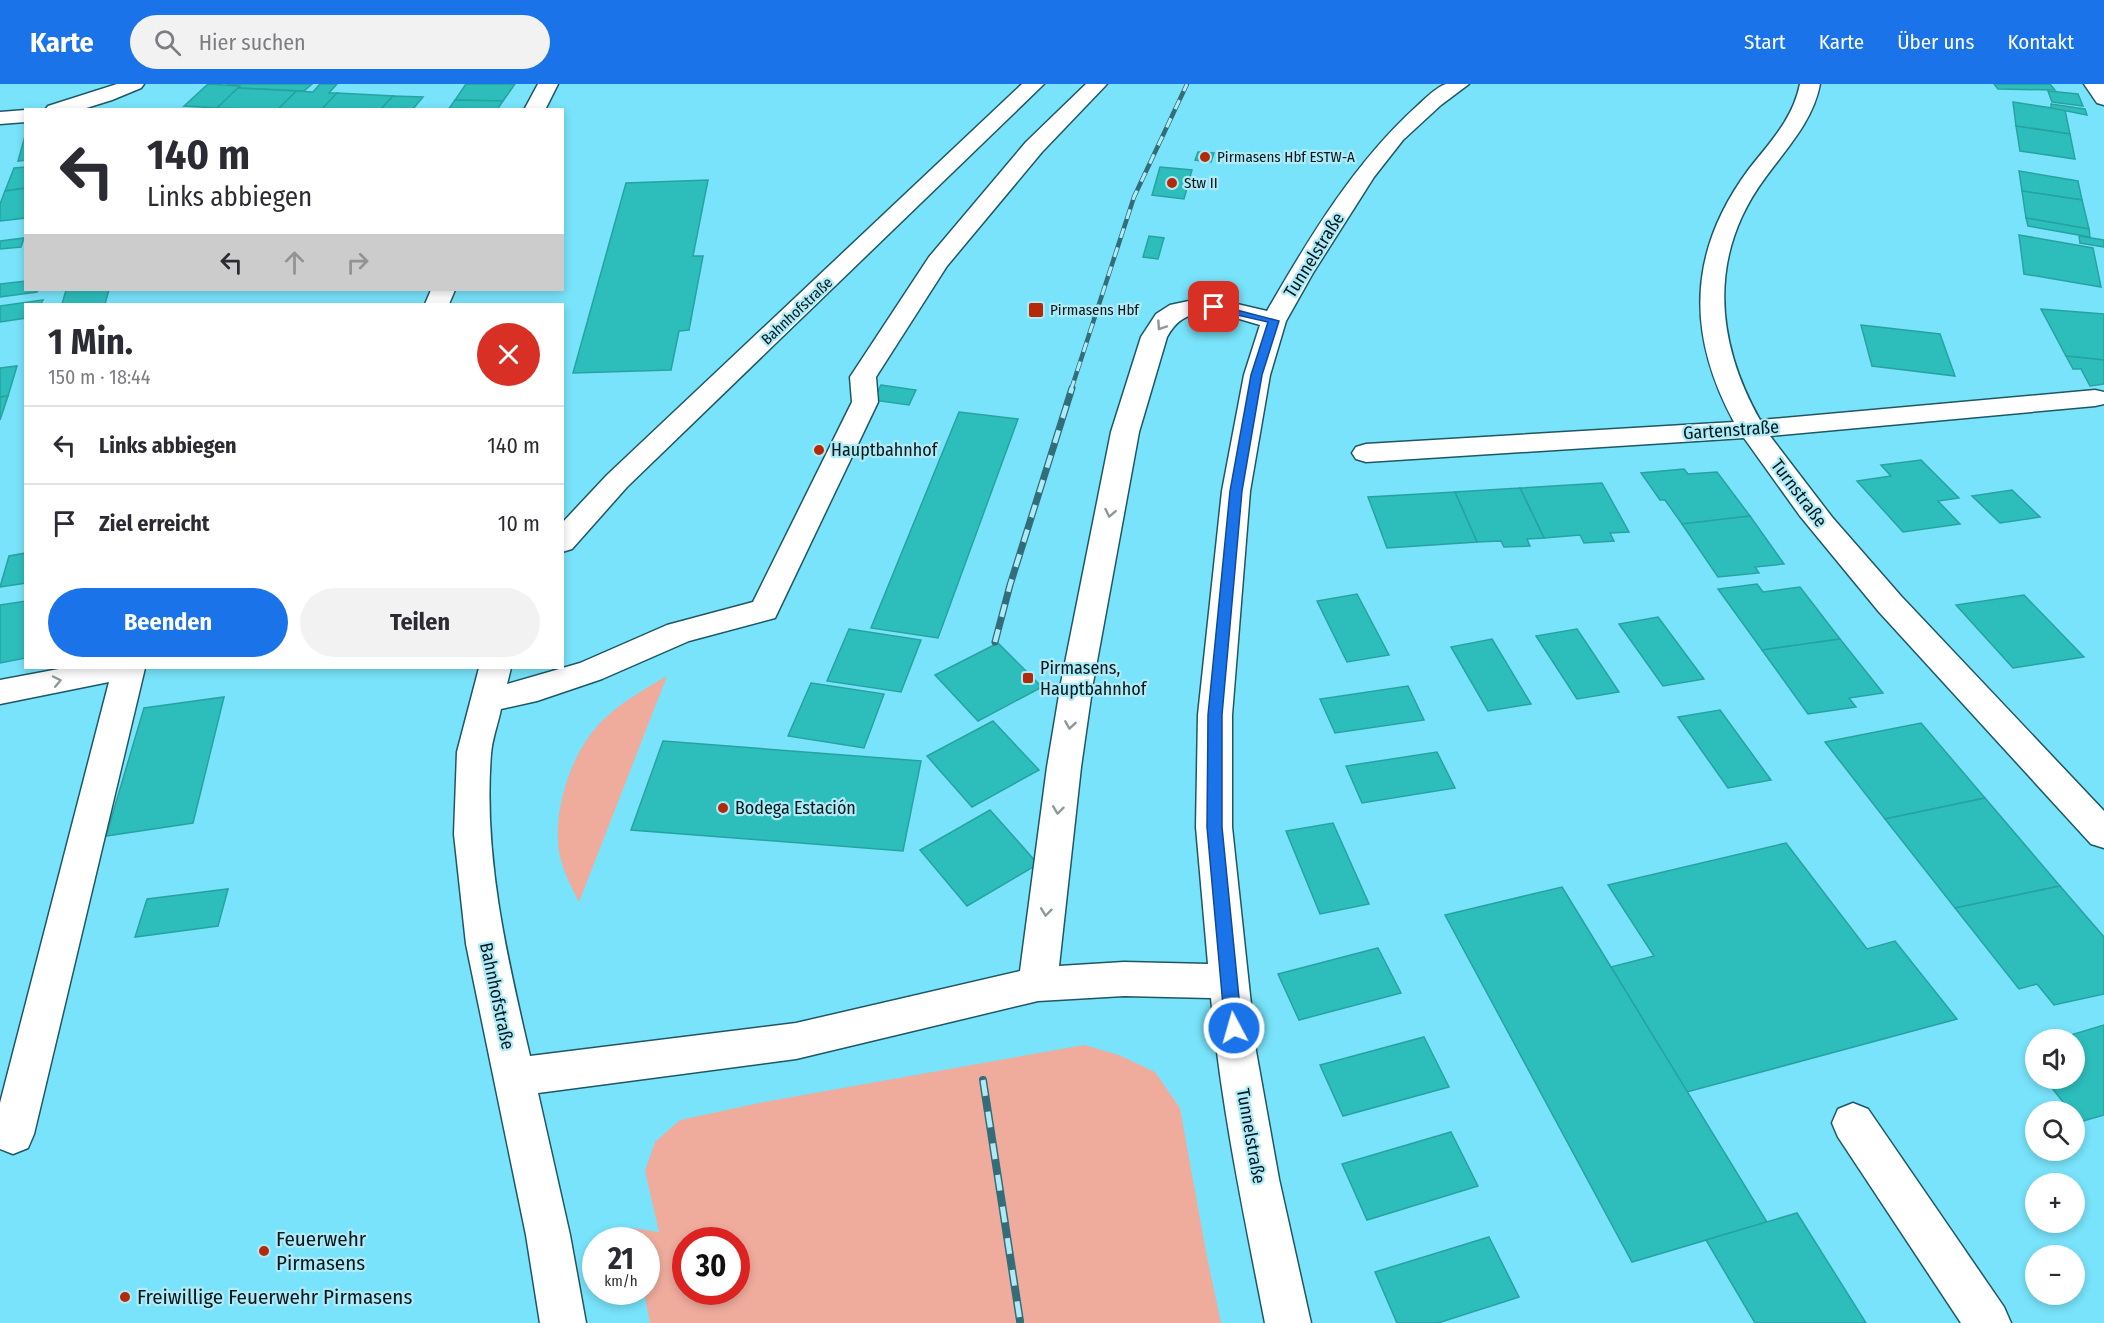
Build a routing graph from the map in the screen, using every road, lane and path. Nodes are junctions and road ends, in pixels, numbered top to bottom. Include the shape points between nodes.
1 (134, 84) edge
2 (548, 84) edge
3 (1034, 84) edge
4 (1097, 84) edge
5 (1459, 84) edge
6 (1810, 84) edge
7 (2094, 84) edge
8 (2104, 99) edge
9 (62, 108) edge
10 (535, 108) edge
11 (24, 116) edge
12 (1, 121) edge
13 (1274, 321) junction
14 (2095, 398) dead end
15 (1753, 429) junction
16 (1366, 453) dead end
17 (564, 540) edge
18 (116, 669) edge
19 (129, 669) edge
20 (490, 684) edge
21 (0, 692) edge
22 (2104, 834) edge
23 (1229, 981) junction
24 (1038, 984) junction
25 (514, 1077) junction
26 (1853, 1123) dead end
27 (13, 1134) dead end
28 (563, 1323) edge
29 (1288, 1323) edge
30 (1988, 1323) edge

1 - 9 street
2 - 10 street
3 - 17 street, Bahnhofstraße via 616,481
4 - 20 street via 1034,147 937,262 863,377 865,402 765,610 678,633 591,671 537,689
5 - 13 street, Tunnelstraße via 1396,136 1365,174
6 - 15 street, Turnstraße via 1795,122 1749,185 1717,254 1711,293 1716,341 1732,392
7 - 8 street
11 - 12 street
13 - 23 street, Tunnelstraße via 1257,375 1236,491 1215,715 1214,827
13 -> 24 street via 1198,306 1179,310 1165,319 1154,337 1125,432 1077,683
14 - 15 street, Gartenstraße
15 - 16 street, Gartenstraße
15 - 22 street, Turnstraße via 1848,556
21 -> 18 street
19 - 27 street
20 - 25 street, Bahnhofstraße via 474,752 472,834 485,944
23 - 24 street via 1124,979
23 - 29 street, Tunnelstraße via 1236,1051 1258,1179
24 - 25 street via 796,1041
25 - 28 street, Bahnhofstraße
26 - 30 street

